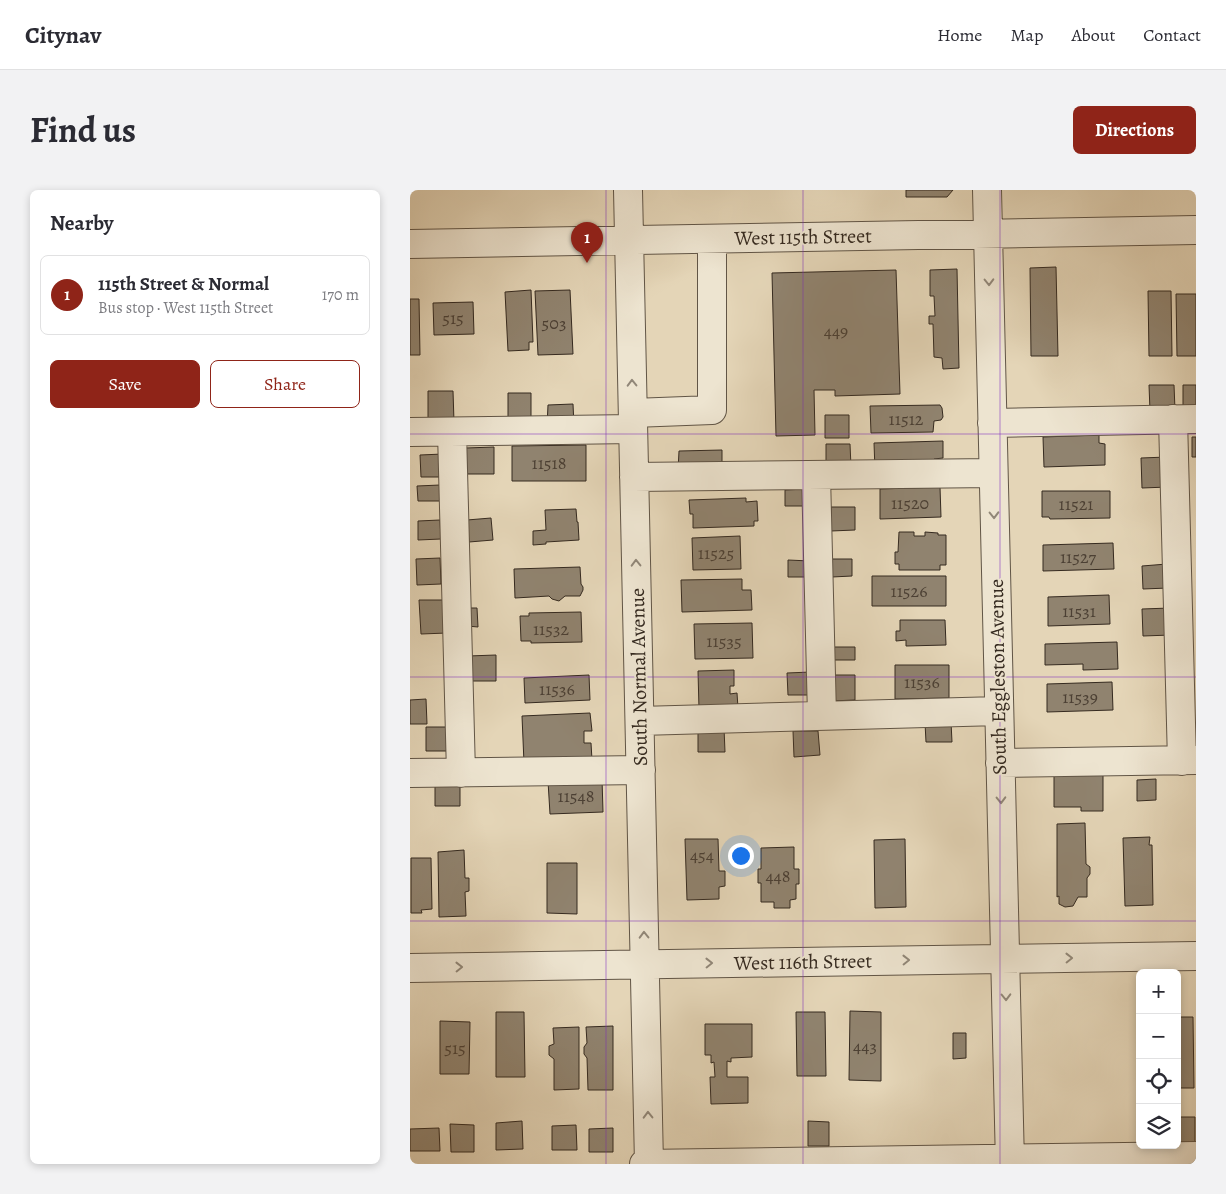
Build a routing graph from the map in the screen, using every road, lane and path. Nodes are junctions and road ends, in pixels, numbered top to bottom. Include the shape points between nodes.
1 (628, 190) edge
2 (987, 190) edge
3 (1196, 230) edge
4 (988, 234) junction
5 (712, 238) junction
6 (629, 240) junction
7 (410, 244) edge
8 (1185, 419) edge
9 (633, 421) junction
10 (992, 423) junction
11 (410, 432) edge
12 (452, 432) junction
13 (994, 473) junction
14 (816, 474) junction
15 (634, 477) junction
16 (999, 711) junction
17 (822, 716) junction
18 (640, 721) junction
19 (1189, 760) edge
20 (1000, 763) junction
21 (641, 770) junction
22 (461, 772) junction
23 (410, 773) edge
24 (1196, 956) edge
25 (1005, 959) junction
26 (645, 964) junction
27 (410, 968) edge
28 (1194, 1159) edge
29 (1010, 1162) edge
30 (831, 1163) edge
31 (644, 1164) edge
32 (649, 1164) edge

1 - 6 street, South Normal Avenue
2 - 4 street, South Eggleston Avenue
3 - 4 street, West 115th Street
4 - 5 street, West 115th Street
4 -> 10 street, South Eggleston Avenue
5 - 6 street, West 115th Street
5 - 9 street via 712,410
6 - 7 street, West 115th Street
9 -> 6 street, South Normal Avenue
8 - 10 street
8 - 19 street
9 - 12 street
9 - 15 street, South Normal Avenue
10 - 13 street, South Eggleston Avenue
11 - 12 street
12 - 22 street
13 - 14 street
13 -> 16 street, South Eggleston Avenue
14 - 15 street
14 - 17 street
18 -> 15 street, South Normal Avenue
16 - 17 street
16 - 20 street, South Eggleston Avenue
17 - 18 street
18 - 21 street, South Normal Avenue
19 - 20 street
20 -> 25 street, South Eggleston Avenue
21 - 22 street
26 -> 21 street, South Normal Avenue
22 - 23 street
25 -> 24 street, West 116th Street
26 -> 25 street, West 116th Street
25 -> 29 street, South Eggleston Avenue
27 -> 26 street, West 116th Street
32 -> 26 street, South Normal Avenue
28 - 29 street
29 - 30 street
30 - 32 street
31 - 32 street

